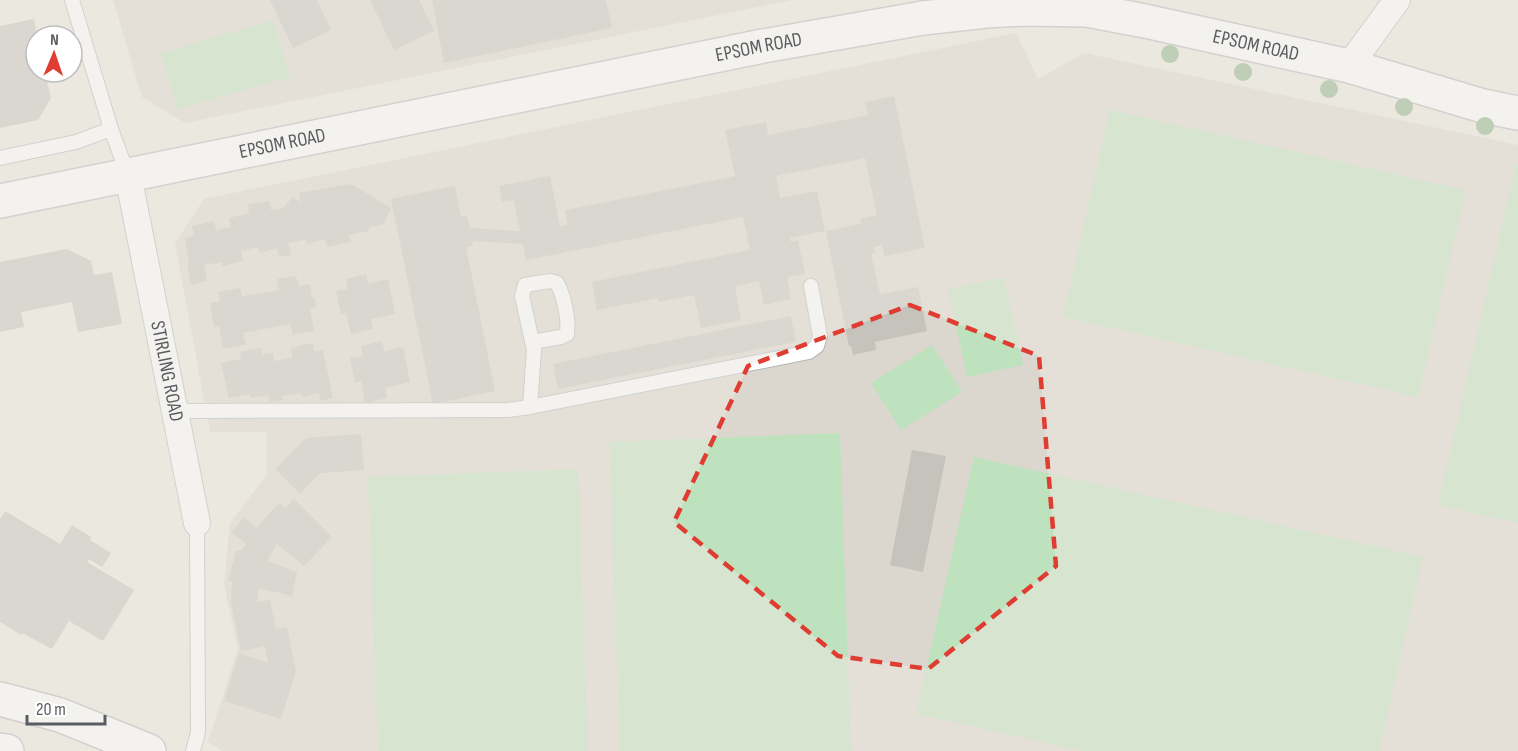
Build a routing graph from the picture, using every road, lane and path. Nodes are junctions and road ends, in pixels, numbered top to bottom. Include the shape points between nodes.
1 (72, 0) edge
2 (1397, 0) edge
3 (1024, 4) edge
4 (1349, 66) junction
5 (1518, 113) edge
6 (111, 129) junction
7 (0, 158) edge
8 (128, 175) junction
9 (0, 201) edge
10 (811, 286) dead end
11 (532, 342) junction
12 (530, 407) junction
13 (174, 411) junction
14 (197, 523) joint
15 (0, 699) edge
16 (0, 750) edge
17 (7, 751) edge
18 (149, 751) edge
19 (193, 751) edge

1 - 6 lane, STIRLING ROAD
2 - 4 street
3 - 4 street, EPSOM ROAD via 1145,21
3 - 8 street, EPSOM ROAD via 763,46
4 - 5 street, EPSOM ROAD
6 - 7 lane via 76,142
6 - 8 lane, STIRLING ROAD
8 - 9 street, EPSOM ROAD
8 - 13 street, STIRLING ROAD
10 - 12 lane via 820,336 817,346 809,352
11 - 11 lane via 522,296 525,285 557,283 567,334
11 - 12 lane
12 - 13 lane
13 - 14 street, STIRLING ROAD
14 - 19 lane, STIRLING ROAD via 198,732
15 - 18 street via 60,715
16 - 17 street

